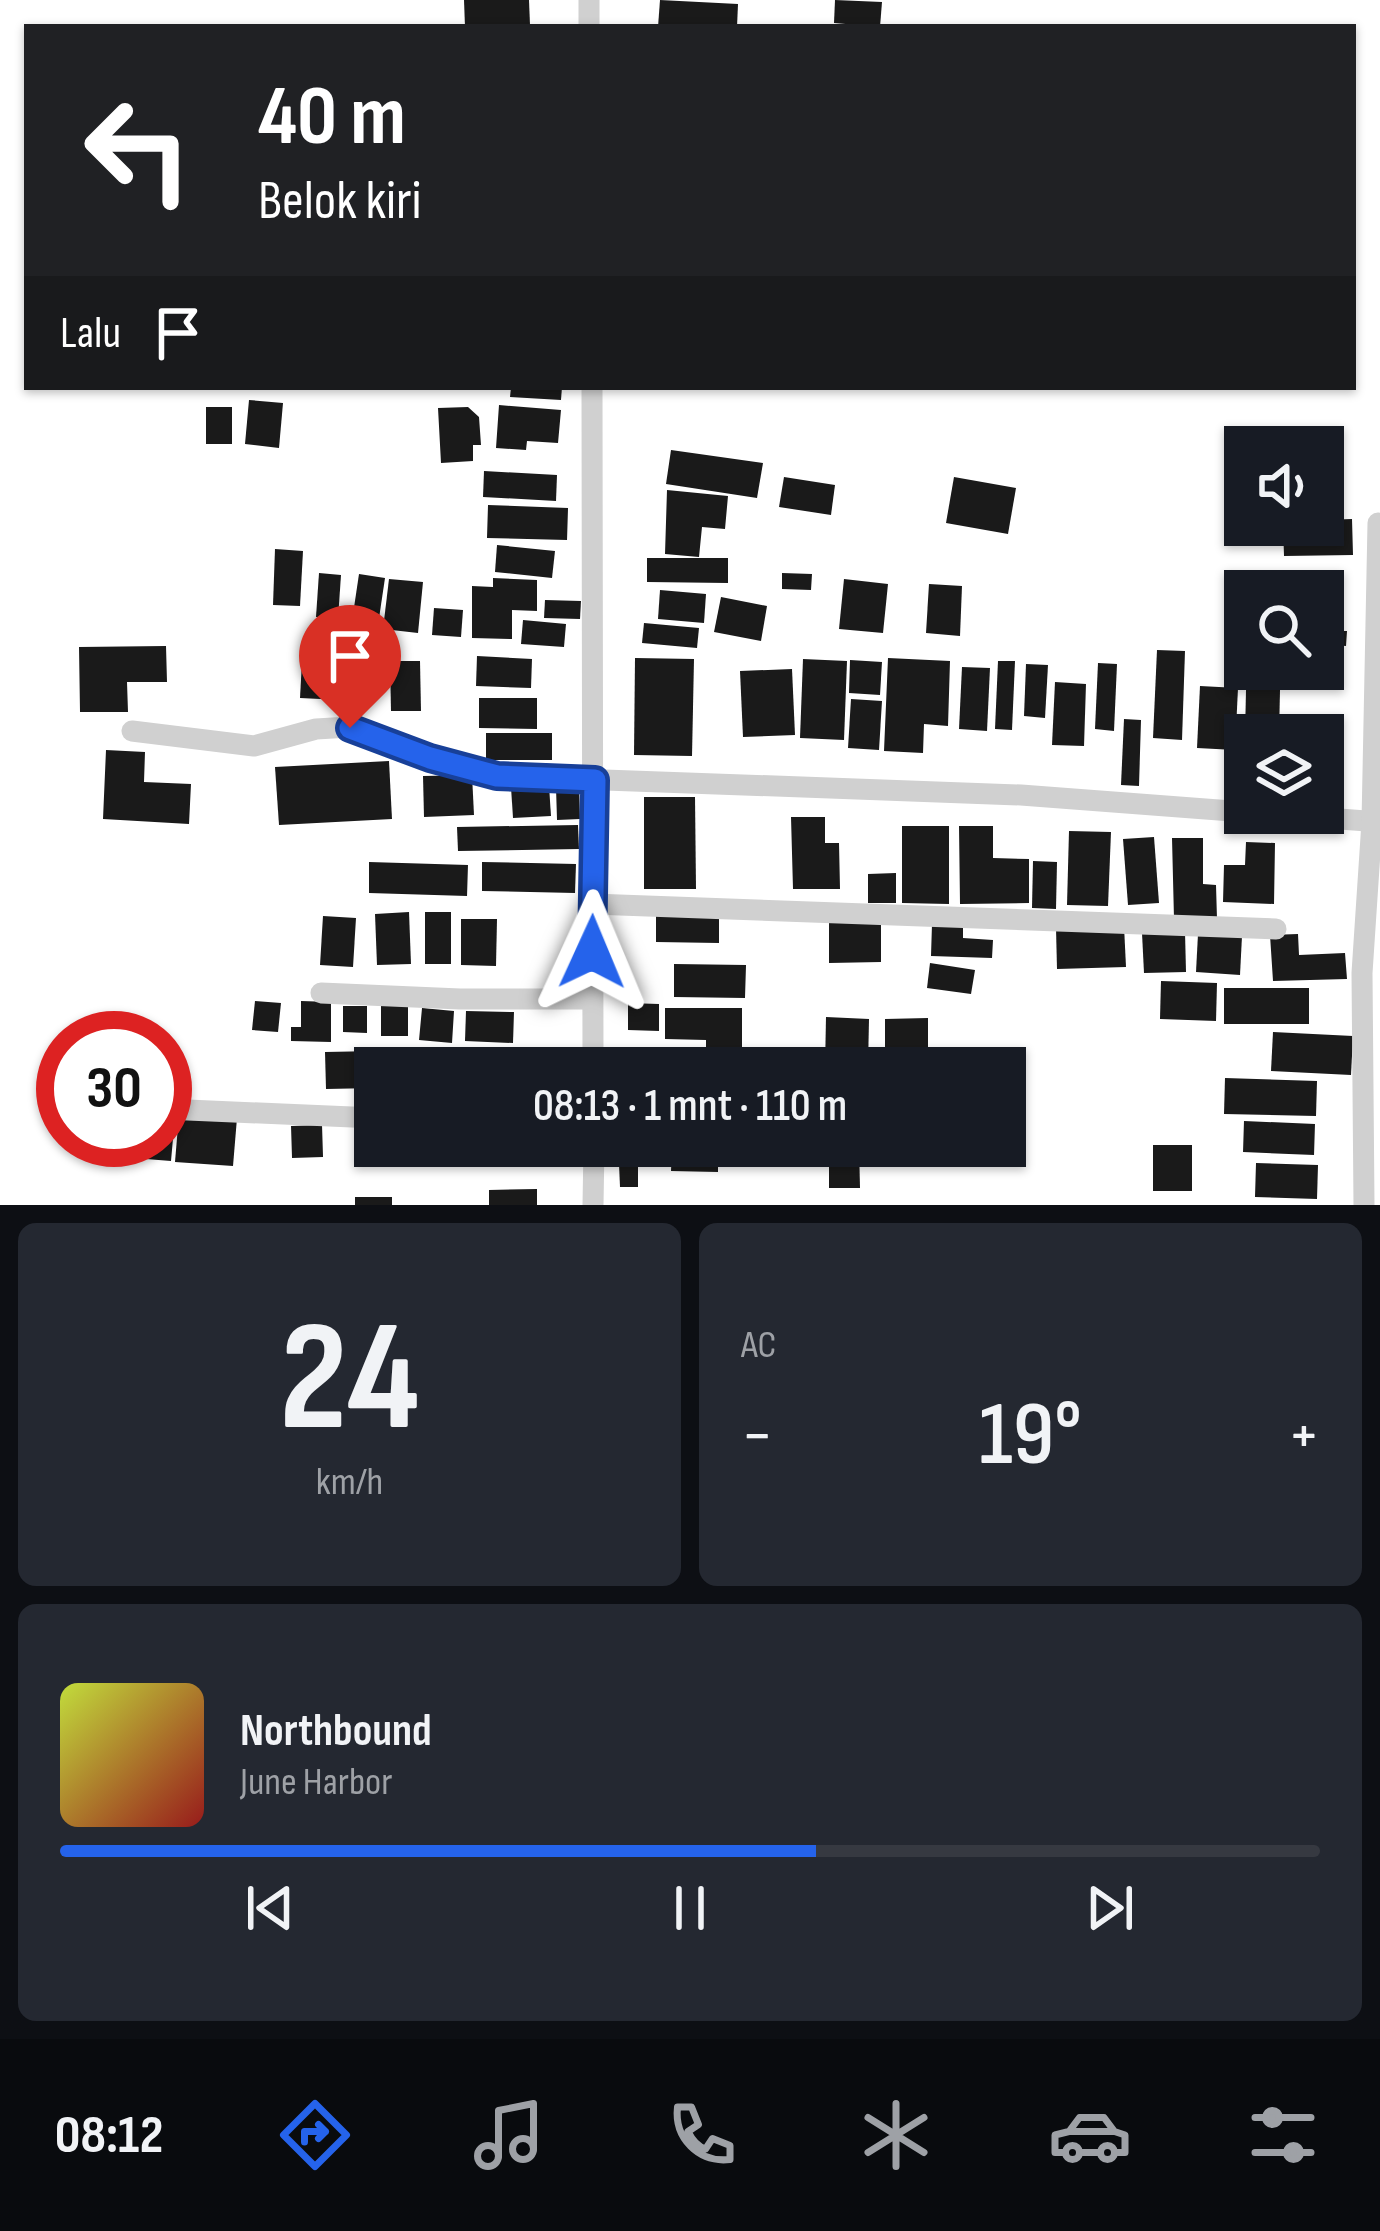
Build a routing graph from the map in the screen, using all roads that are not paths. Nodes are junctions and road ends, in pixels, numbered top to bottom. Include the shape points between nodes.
1 (592, 390) edge
2 (1378, 523) edge
3 (132, 731) dead end
4 (595, 780) junction
5 (1224, 810) edge
6 (1344, 820) edge
7 (1376, 822) edge
8 (592, 904) junction
9 (1276, 929) dead end
10 (321, 994) dead end
11 (591, 999) junction
12 (592, 1047) edge
13 (192, 1110) edge
14 (354, 1117) edge
15 (593, 1167) edge
16 (593, 1205) edge
17 (1364, 1205) edge

1 - 4 street
2 - 7 street
3 - 4 street via 254,746 350,728 497,776
4 - 5 street
4 - 8 street
6 - 7 street
7 - 17 street via 1362,973
8 - 9 street
8 - 11 street
10 - 11 street
11 - 12 street
13 - 14 street
15 - 16 street

